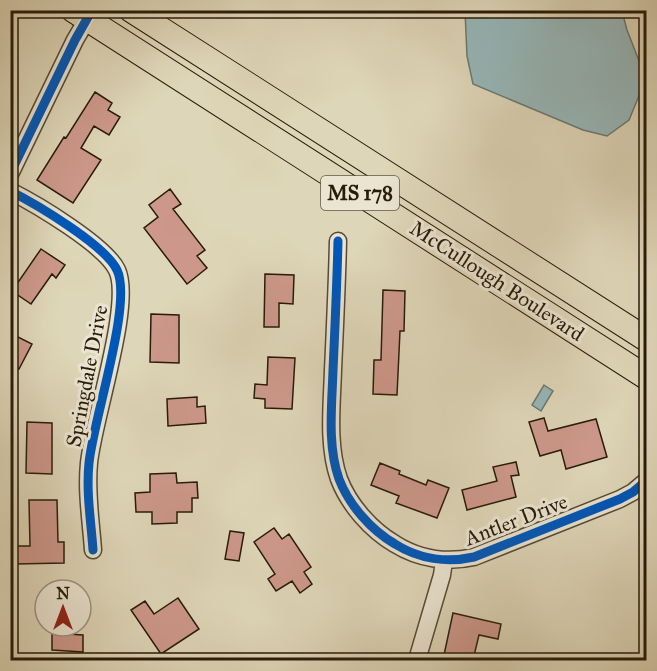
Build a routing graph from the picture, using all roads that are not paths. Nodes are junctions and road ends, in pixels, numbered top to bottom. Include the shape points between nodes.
1 (131, 10) edge
2 (84, 13) edge
3 (365, 160) junction
4 (10, 174) edge
5 (346, 184) junction
6 (10, 191) edge
7 (338, 241) dead end
8 (568, 327) junction
9 (646, 339) edge
10 (646, 361) edge
11 (646, 377) edge
12 (646, 484) edge
13 (93, 550) dead end
14 (444, 561) junction
15 (417, 660) edge

1 - 3 highway, McCullough Boulevard / MS 178
2 - 4 street via 75,40
2 - 5 highway, McCullough Boulevard / MS 178
3 - 5 highway
3 - 9 highway, McCullough Boulevard / MS 178
5 - 8 highway, McCullough Boulevard / MS 178
6 - 13 street, Springdale Drive via 103,253 120,278 120,314 89,461
7 - 14 street, Antler Drive via 332,420 339,479 361,515 387,540
8 - 10 highway via 618,343
8 - 11 highway, McCullough Boulevard / MS 178
12 - 14 street, Antler Drive via 620,499 474,557
14 - 15 street

